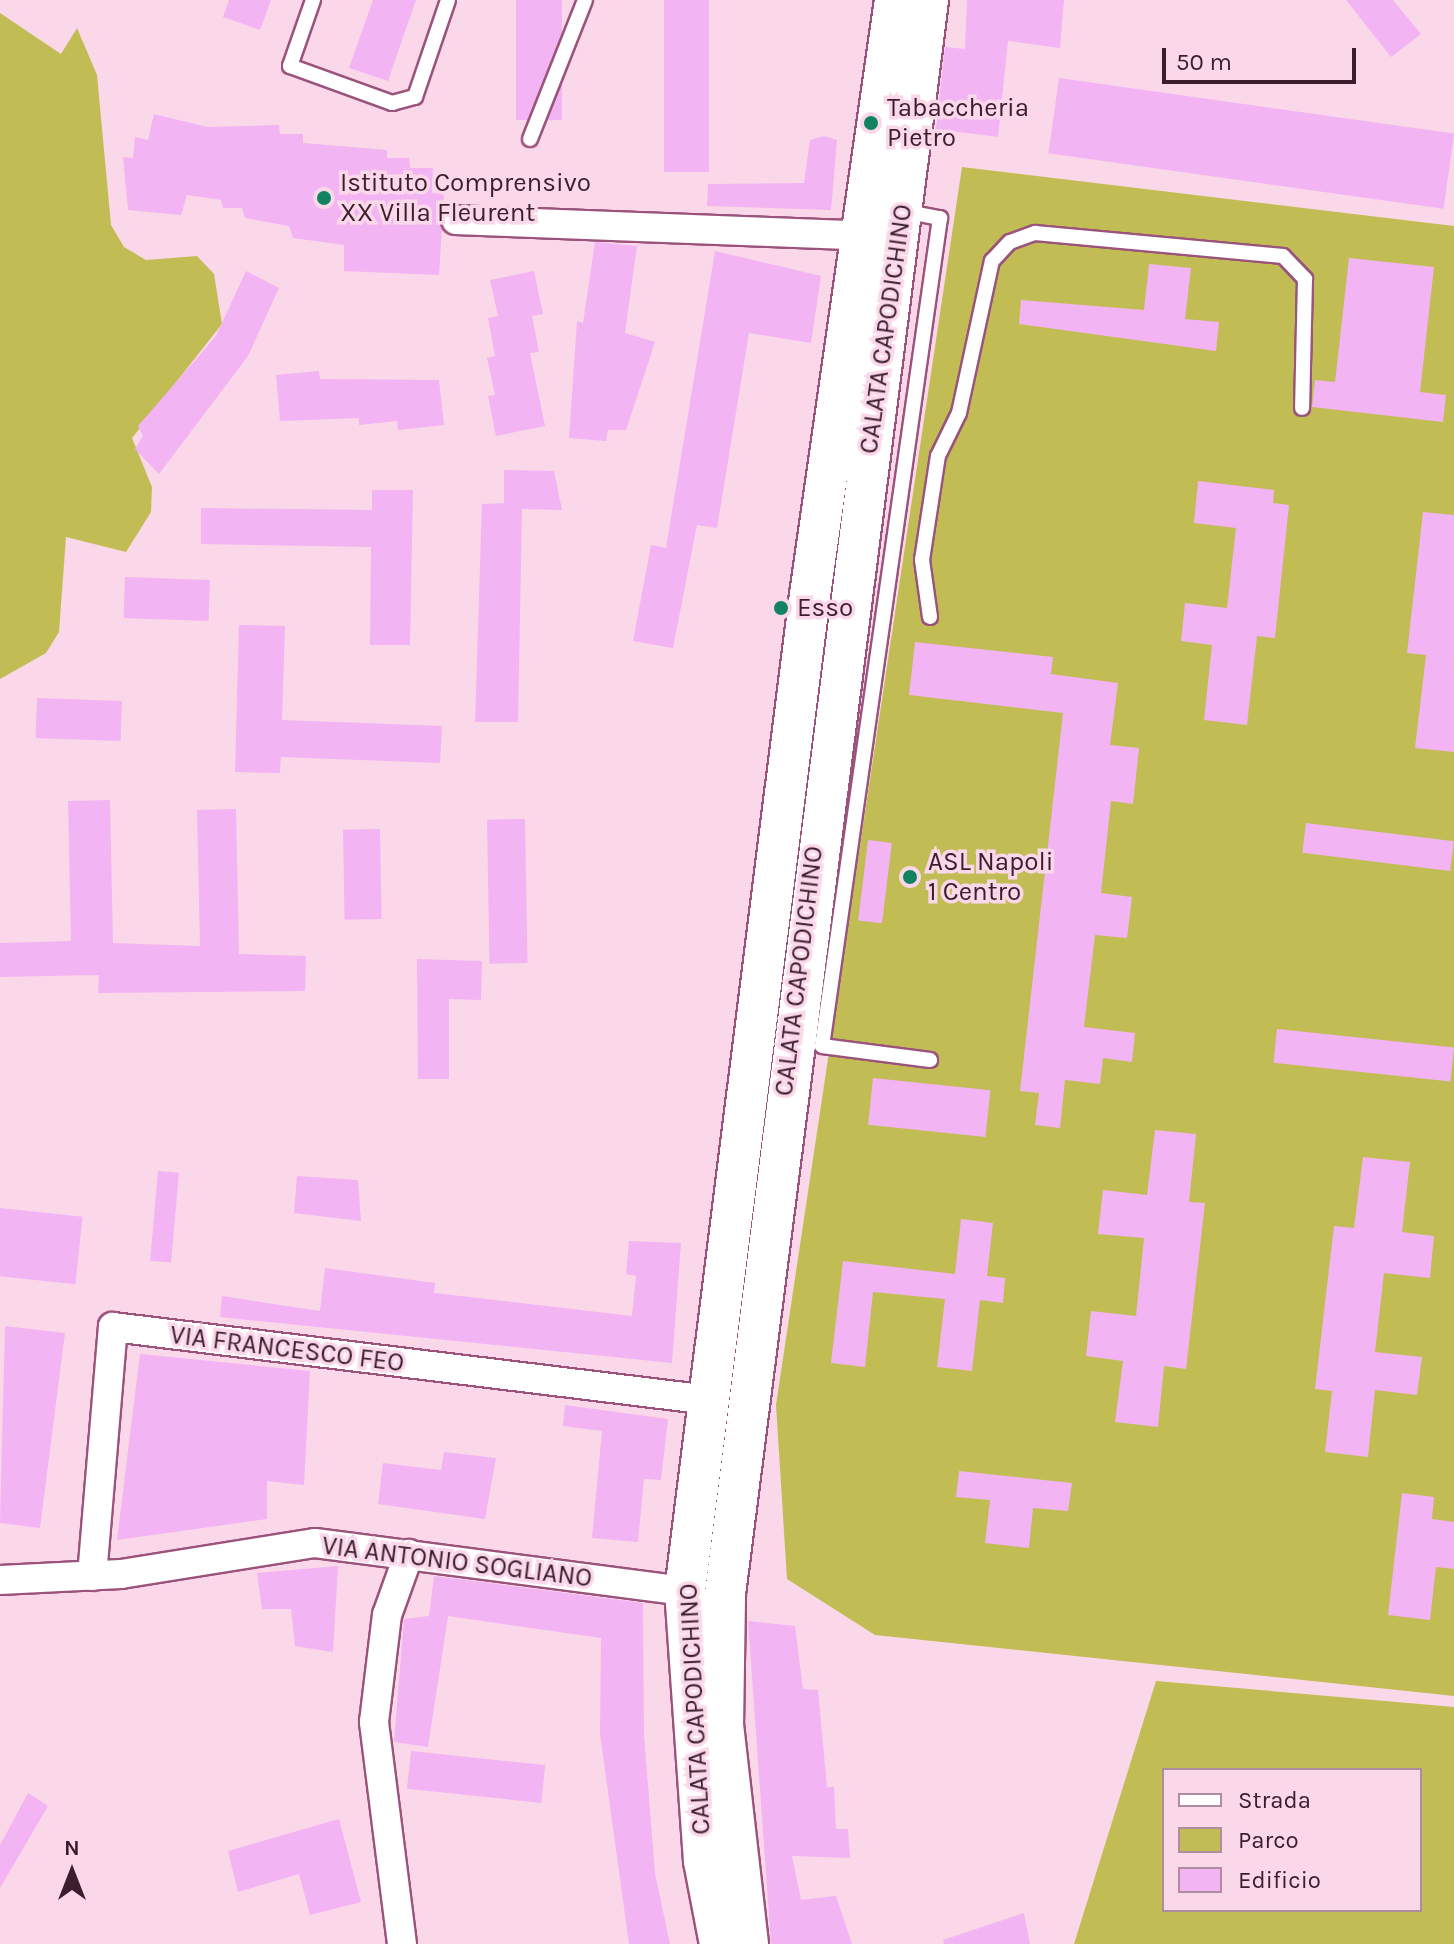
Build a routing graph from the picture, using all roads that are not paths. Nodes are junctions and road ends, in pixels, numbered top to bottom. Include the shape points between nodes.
1 (313, 0) edge
2 (448, 0) edge
3 (585, 0) edge
4 (895, 0) edge
5 (928, 0) edge
6 (530, 139) dead end
7 (456, 220) dead end
8 (890, 229) junction
9 (1302, 408) dead end
10 (930, 617) dead end
11 (930, 1060) dead end
12 (709, 1400) junction
13 (409, 1554) junction
14 (92, 1576) junction
15 (0, 1580) edge
16 (685, 1591) junction
17 (725, 1594) junction
18 (402, 1944) edge
19 (720, 1944) edge
20 (748, 1944) edge

1 - 2 lane via 290,66 392,103 415,97
3 - 6 lane
4 - 8 main road, CALATA CAPODICHINO
5 - 8 main road, CALATA CAPODICHINO
7 - 8 street, CALATA CAPODICHINO
8 - 11 lane via 940,218 822,1046
8 - 12 main road, CALATA CAPODICHINO via 810,595
8 - 17 main road, CALATA CAPODICHINO via 765,1229
9 - 10 lane via 1305,279 1283,256 1035,233 1010,242 992,261 959,413 938,456 922,560
12 - 14 street, VIA FRANCESCO FEO via 113,1327
12 - 16 main road, CALATA CAPODICHINO
13 - 14 street, VIA ANTONIO SOGLIANO via 315,1543
13 - 16 street, VIA ANTONIO SOGLIANO
13 - 18 street via 387,1615 374,1722
14 - 15 street, VIA ANTONIO SOGLIANO
16 - 17 main road, VIA ANTONIO SOGLIANO
16 - 19 main road, CALATA CAPODICHINO via 704,1861
17 - 20 main road, CALATA CAPODICHINO via 723,1726

